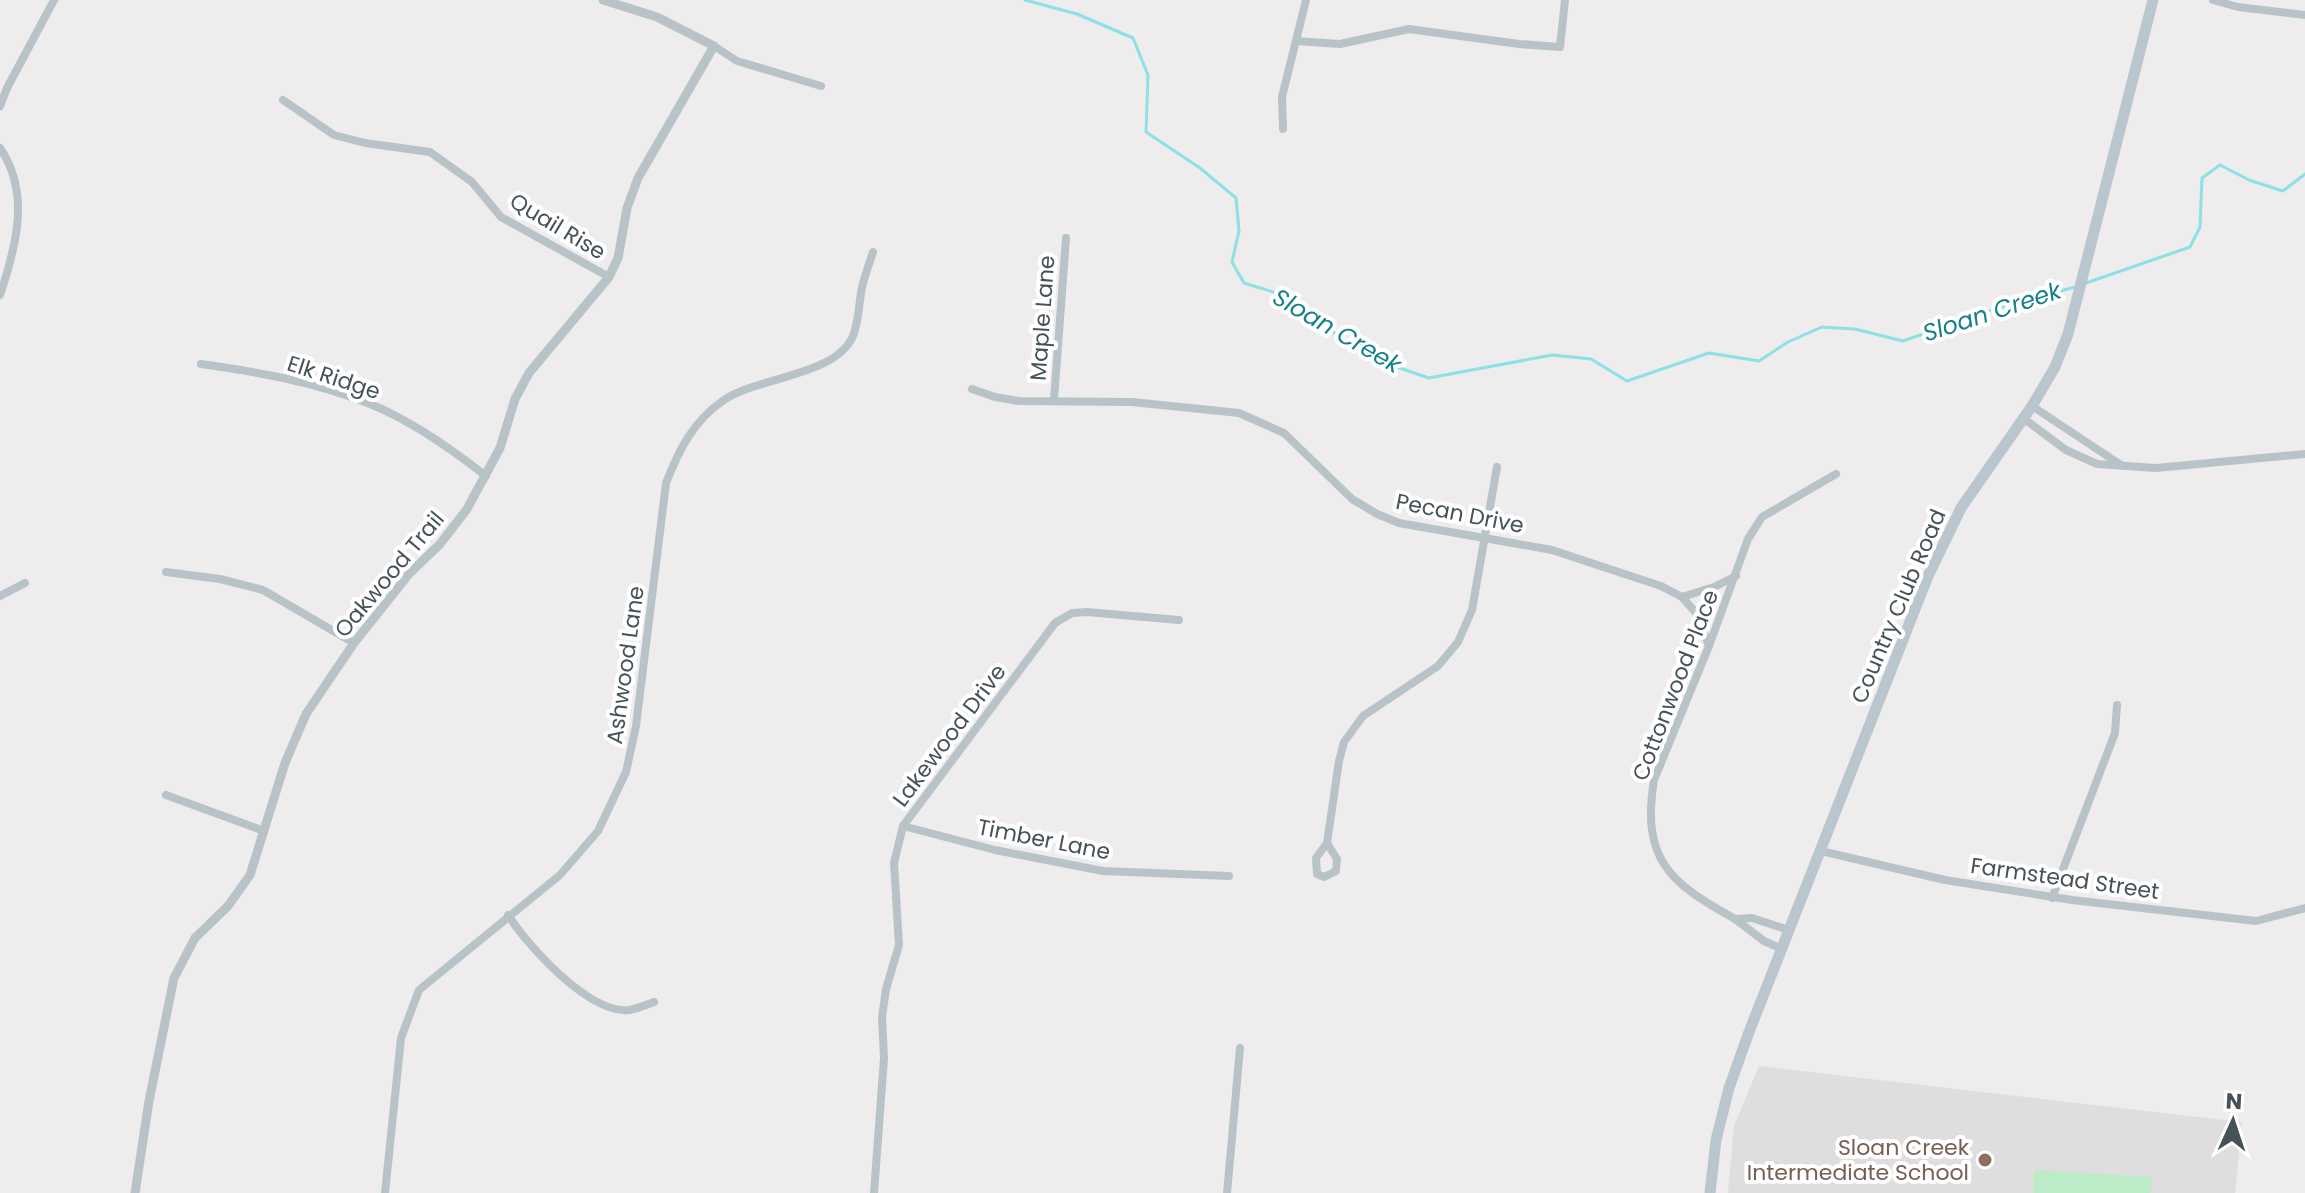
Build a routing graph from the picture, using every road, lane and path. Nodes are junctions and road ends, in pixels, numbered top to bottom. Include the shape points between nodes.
1 (54, 0) edge
2 (603, 0) edge
3 (1306, 0) edge
4 (1565, 0) edge
5 (2153, 0) edge
6 (2213, 0) edge
7 (2305, 15) edge
8 (1296, 41) junction
9 (714, 46) junction
10 (821, 86) dead end
11 (283, 100) dead end
12 (0, 106) edge
13 (1283, 129) dead end
14 (0, 148) edge
15 (1066, 238) dead end
16 (873, 252) dead end
17 (609, 277) junction
18 (0, 295) edge
19 (201, 364) dead end
20 (972, 389) dead end
21 (1054, 400) junction
22 (2032, 406) junction
23 (2023, 418) junction
24 (2305, 454) edge
25 (1497, 467) dead end
26 (2125, 468) junction
27 (1836, 474) dead end
28 (486, 476) junction
29 (1486, 538) junction
30 (166, 572) dead end
31 (1736, 576) junction
32 (25, 583) dead end
33 (0, 596) edge
34 (1682, 597) junction
35 (1179, 620) dead end
36 (354, 643) junction
37 (1709, 646) junction
38 (2117, 705) dead end
39 (166, 795) dead end
40 (903, 826) junction
41 (264, 831) junction
42 (1327, 843) dead end
43 (1821, 851) junction
44 (1229, 876) dead end
45 (2052, 898) junction
46 (2305, 908) edge
47 (508, 915) junction
48 (1735, 919) junction
49 (1789, 930) junction
50 (1782, 949) junction
51 (654, 1002) dead end
52 (1240, 1048) dead end
53 (135, 1193) edge
54 (385, 1193) edge
55 (874, 1193) edge
56 (1227, 1193) edge
57 (1710, 1193) edge

1 - 12 street
2 - 9 street via 657,17
3 - 8 street
4 - 8 street via 1560,47 1409,29 1340,44
5 - 22 main road, Country Club Road via 2075,309 2055,367
6 - 7 street
8 - 13 street via 1282,97
9 - 10 street via 737,61
9 - 17 street, Oakwood Trail via 638,178
11 - 17 street, Quail Rise via 334,135 430,152 472,182 501,217
14 - 18 street via 11,164 19,219
15 - 21 street, Maple Lane
16 - 47 street, Ashwood Lane via 853,336 841,353 726,398 679,448 666,483 626,772 598,831 578,856
17 - 28 street, Oakwood Trail via 529,373
19 - 28 street, Elk Ridge via 293,380 371,404 452,449
20 - 21 street, Pecan Drive via 1019,401
21 - 29 street, Pecan Drive via 1239,413 1284,433 1352,499 1377,514 1399,523
22 - 23 main road, Country Club Road
22 - 26 street
23 - 26 street via 2086,460
23 - 43 main road, Country Club Road via 1961,508 1928,576
24 - 26 street
25 - 29 street
27 - 31 street, Cottonwood Place via 1762,517
28 - 36 street, Oakwood Trail via 452,529
29 - 34 street, Pecan Drive via 1552,550
29 - 42 street via 1472,610 1458,642 1438,666 1363,716 1344,742
30 - 36 street via 263,590
31 - 34 street
31 - 37 street, Cottonwood Place
32 - 33 street
34 - 37 street via 1697,614
35 - 40 street, Lakewood Drive via 1087,612 1055,623
36 - 41 street, Oakwood Trail via 293,739
37 - 48 street, Cottonwood Place via 1654,780 1650,827 1674,879
38 - 45 street via 2115,733
39 - 41 street
40 - 44 street, Timber Lane via 1090,869
40 - 55 street, Lakewood Drive via 894,863 899,945 882,1017
41 - 53 street, Oakwood Trail via 246,882 195,938 174,978
43 - 45 street, Farmstead Street
43 - 49 main road, Country Club Road
45 - 46 street, Farmstead Street via 2256,921
47 - 51 street via 528,943 594,1001 627,1011
47 - 54 street, Ashwood Lane via 419,990 401,1038
48 - 49 street, Cottonwood Place via 1752,918
48 - 50 street, Cottonwood Place
49 - 50 main road, Country Club Road
50 - 57 main road, Country Club Road via 1729,1088
52 - 56 street

